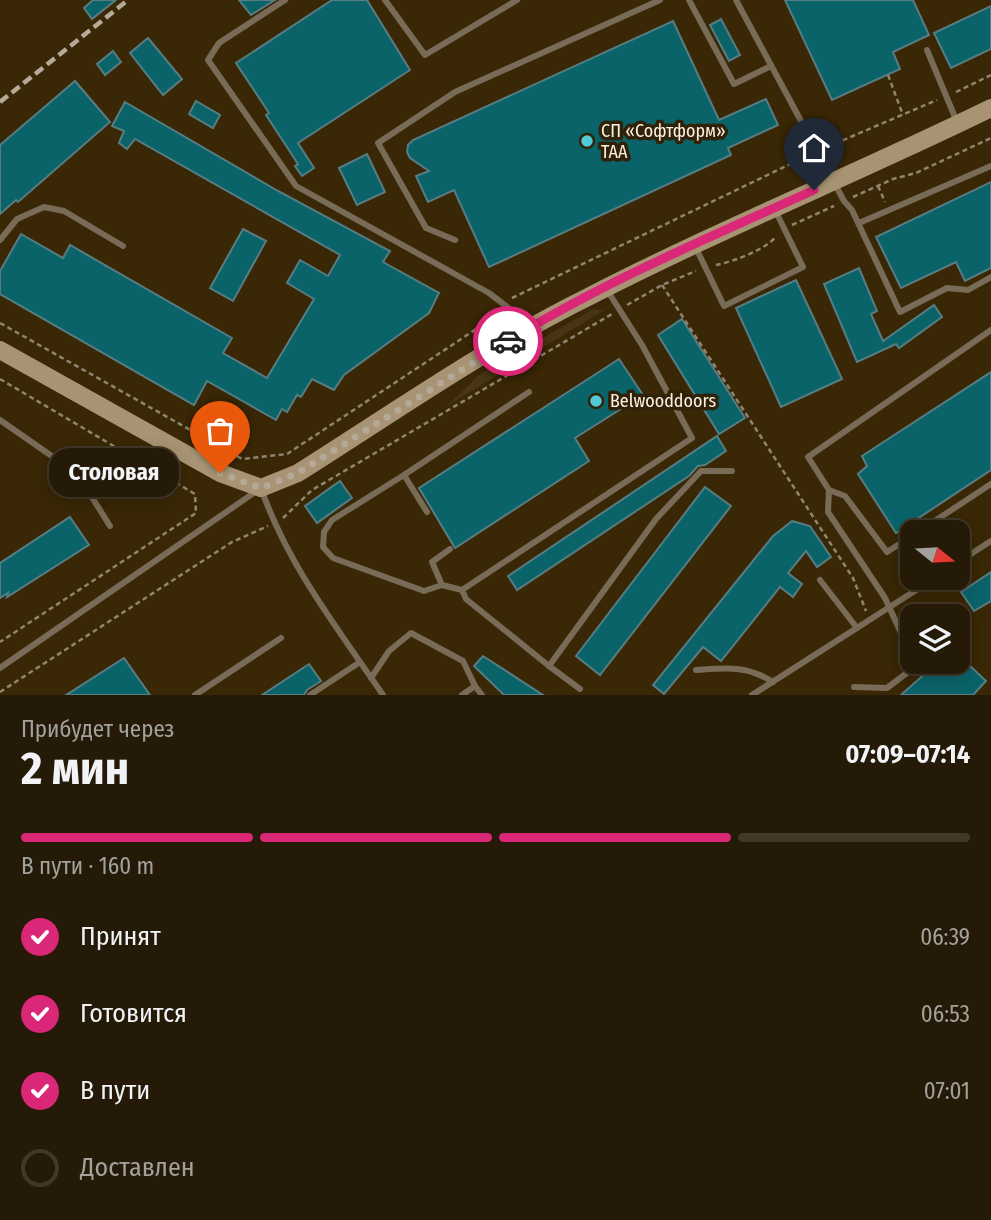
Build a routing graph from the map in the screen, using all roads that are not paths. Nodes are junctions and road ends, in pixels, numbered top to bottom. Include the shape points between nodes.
1 (285, 0) edge
2 (386, 0) edge
3 (517, 0) edge
4 (660, 0) edge
5 (689, 0) edge
6 (736, 0) edge
7 (927, 50) dead end
8 (772, 66) junction
9 (991, 108) edge
10 (958, 124) junction
11 (991, 166) edge
12 (834, 180) junction
13 (774, 208) junction
14 (859, 223) junction
15 (0, 240) edge
16 (455, 240) dead end
17 (694, 245) junction
18 (123, 246) dead end
19 (991, 277) edge
20 (606, 288) junction
21 (532, 326) junction
22 (991, 330) edge
23 (0, 350) edge
24 (529, 392) dead end
25 (0, 420) edge
26 (732, 471) dead end
27 (404, 475) junction
28 (991, 484) edge
29 (261, 488) junction
30 (830, 490) junction
31 (427, 512) dead end
32 (936, 520) edge
33 (110, 526) dead end
34 (991, 541) edge
35 (900, 544) edge
36 (450, 549) dead end
37 (970, 555) edge
38 (820, 580) dead end
39 (442, 585) junction
40 (462, 590) junction
41 (916, 590) edge
42 (889, 607) junction
43 (857, 628) junction
44 (900, 631) edge
45 (281, 638) dead end
46 (360, 662) junction
47 (549, 666) junction
48 (0, 668) edge
49 (696, 670) dead end
50 (905, 674) edge
51 (372, 678) junction
52 (773, 682) junction
53 (475, 686) junction
54 (854, 687) dead end
55 (580, 689) dead end
56 (761, 693) edge
57 (195, 695) edge
58 (310, 695) edge
59 (383, 695) edge
60 (462, 695) edge
61 (482, 695) edge
62 (752, 695) edge

1 - 21 lane via 219,43 208,60 296,186 489,293
2 - 3 lane via 425,55
4 - 16 lane via 455,92 378,143 426,228
5 - 8 lane via 734,84
6 - 8 lane
7 - 10 lane
8 - 12 lane
9 - 10 main road
10 - 12 main road
11 - 14 lane
12 - 13 main road
12 - 14 lane
13 - 17 main road
13 - 17 lane via 803,267 724,306
14 - 19 lane via 900,312 947,288 968,290
15 - 18 lane via 17,219 44,207 64,211
17 - 20 main road
20 - 21 main road
20 - 40 lane via 692,438
21 - 29 main road via 298,473
22 - 30 lane via 808,457
23 - 29 main road via 220,473
24 - 27 lane
25 - 33 lane via 69,468
26 - 47 lane via 702,471 656,519
27 - 31 lane
27 - 39 lane via 332,520 324,532 323,547 333,558 424,591
28 - 32 lane
29 - 46 lane via 273,524
29 - 48 lane
30 - 35 lane via 845,496 887,552
30 - 42 lane via 828,512
34 - 37 lane
36 - 39 lane via 432,562
38 - 43 lane
39 - 40 lane
40 - 47 lane via 466,599
41 - 42 lane
42 - 43 lane
42 - 44 lane
43 - 52 lane
45 - 57 lane
46 - 51 lane
46 - 58 lane
47 - 55 lane
49 - 52 lane via 733,667 756,671
50 - 54 lane via 887,688
51 - 53 lane via 389,651 411,633 463,661
51 - 59 lane
52 - 56 lane
53 - 60 lane
53 - 61 lane
56 - 62 lane

